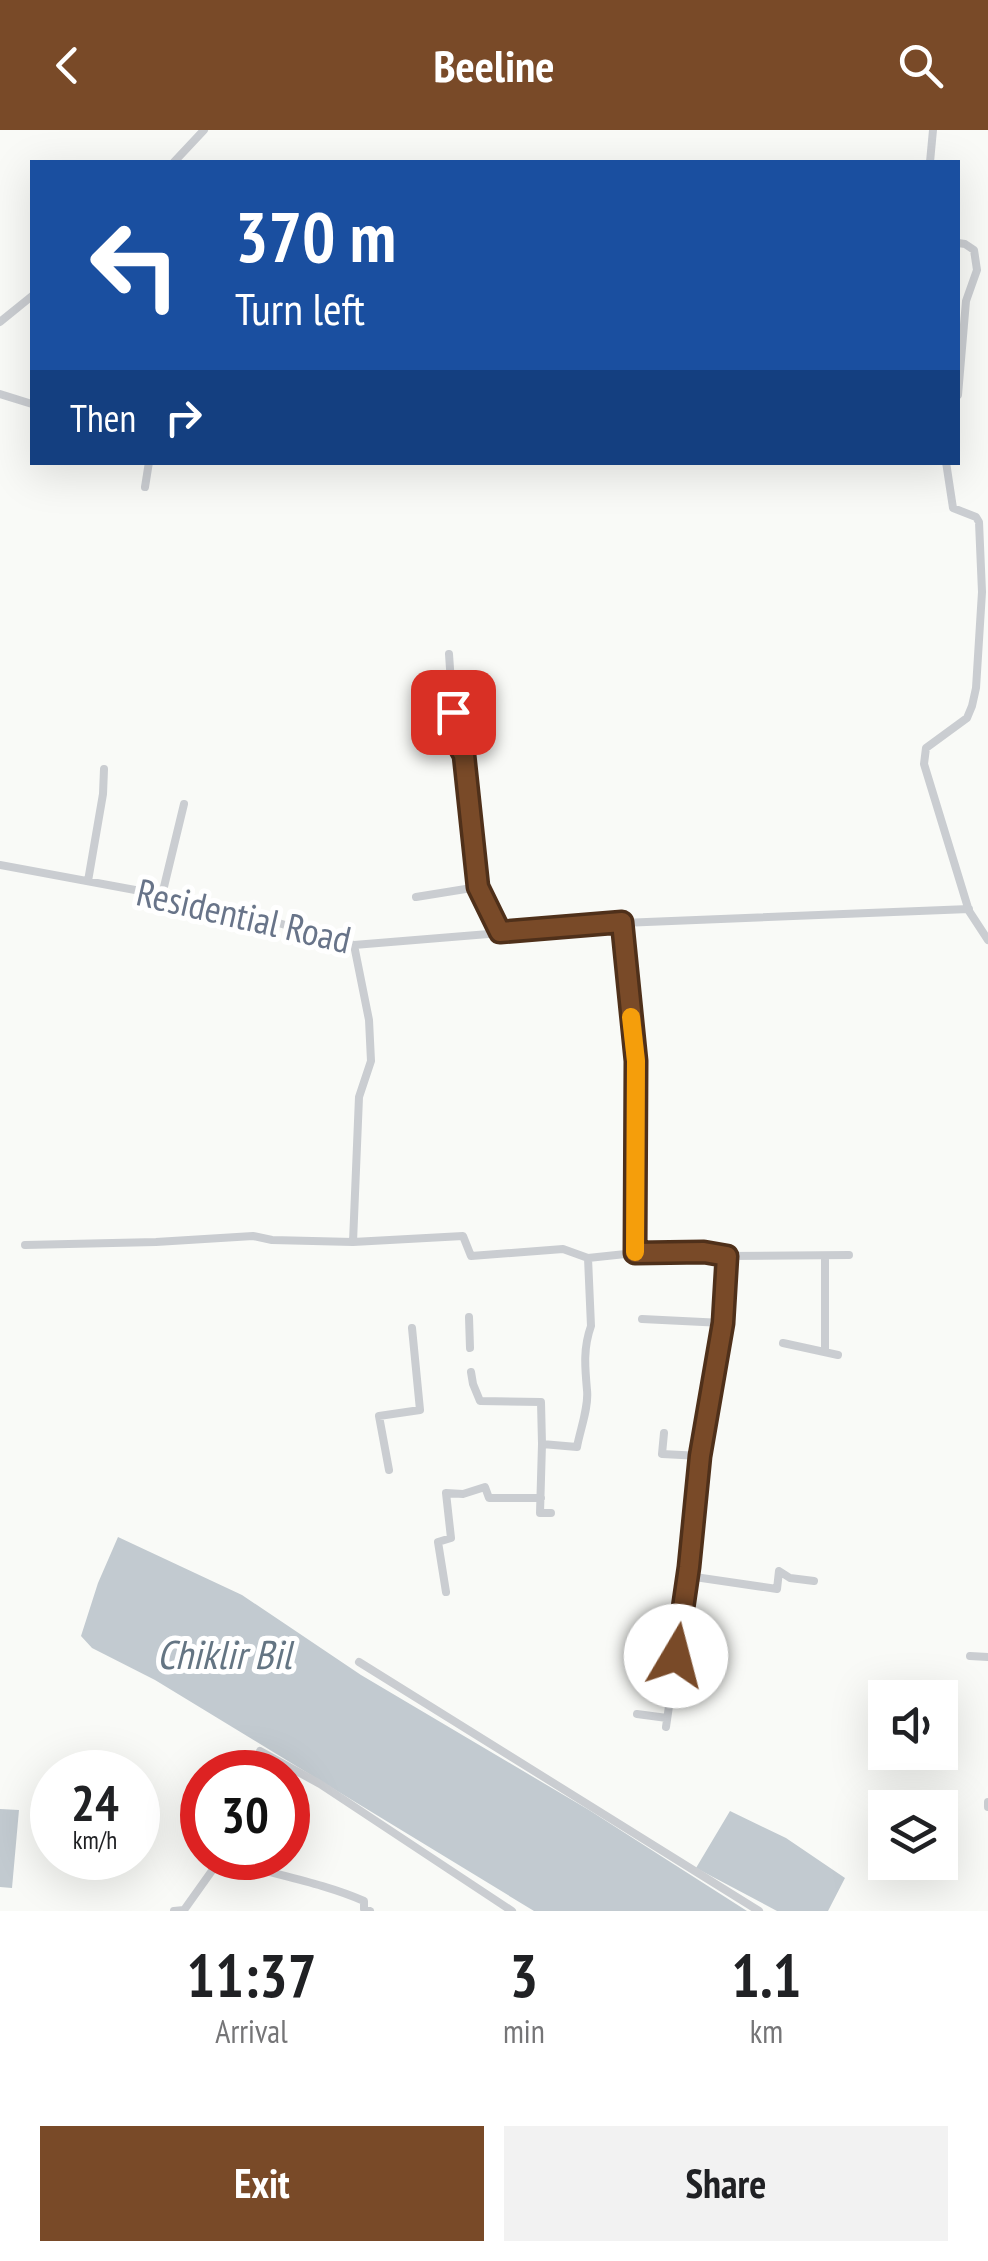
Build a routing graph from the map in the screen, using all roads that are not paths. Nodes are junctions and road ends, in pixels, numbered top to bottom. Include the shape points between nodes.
1 (204, 130) edge
2 (933, 130) edge
3 (176, 160) edge
4 (930, 160) edge
5 (960, 243) edge
6 (30, 298) edge
7 (0, 322) edge
8 (960, 371) edge
9 (0, 394) edge
10 (30, 403) edge
11 (148, 465) edge
12 (947, 465) edge
13 (145, 486) dead end
14 (449, 654) dead end
15 (104, 769) dead end
16 (184, 804) dead end
17 (0, 865) edge
18 (88, 881) junction
19 (478, 887) junction
20 (162, 894) junction
21 (416, 896) dead end
22 (968, 909) junction
23 (622, 922) junction
24 (500, 932) junction
25 (988, 940) edge
26 (354, 944) junction
27 (353, 1242) junction
28 (26, 1245) dead end
29 (635, 1253) junction
30 (849, 1255) dead end
31 (727, 1256) junction
32 (825, 1256) junction
33 (588, 1258) junction
34 (468, 1317) dead end
35 (642, 1318) dead end
36 (723, 1323) junction
37 (412, 1328) dead end
38 (783, 1342) dead end
39 (470, 1348) dead end
40 (826, 1352) junction
41 (838, 1355) dead end
42 (471, 1372) dead end
43 (664, 1434) dead end
44 (542, 1444) junction
45 (700, 1456) junction
46 (389, 1470) dead end
47 (540, 1498) junction
48 (551, 1513) dead end
49 (688, 1576) junction
50 (814, 1581) dead end
51 (446, 1592) dead end
52 (648, 1620) dead end
53 (680, 1626) junction
54 (970, 1656) dead end
55 (988, 1657) edge
56 (359, 1662) dead end
57 (636, 1714) dead end
58 (310, 1778) edge
59 (205, 1880) edge
60 (298, 1880) edge
61 (174, 1911) edge
62 (370, 1911) edge
63 (512, 1911) edge
64 (759, 1911) edge

1 - 3 street
2 - 4 street
5 - 8 street via 974,250 978,270 966,301
6 - 7 street
9 - 10 street
11 - 13 street
12 - 22 street via 954,508 979,522 976,688 967,718 926,748 924,764
14 - 19 street
15 - 18 street
16 - 20 street
17 - 18 street, Residential Road
18 - 20 street, Residential Road
19 - 21 street
19 - 24 street
20 - 26 street, Residential Road
22 - 23 street, Residential Road
22 - 25 street
23 - 24 street, Residential Road
23 - 29 street via 636,1061
24 - 26 street, Residential Road
26 - 27 street via 370,1061 360,1096
27 - 28 street via 253,1236
27 - 33 street via 462,1236 472,1256 563,1249
29 - 31 street
29 - 33 street
30 - 32 street
31 - 32 street
31 - 36 street
32 - 40 street
33 - 44 street via 592,1326 577,1447
34 - 39 street
35 - 36 street
36 - 45 street
37 - 46 street via 420,1410 379,1416
38 - 40 street
40 - 41 street
42 - 44 street via 480,1401 541,1402
43 - 45 street via 662,1454
44 - 47 street
45 - 49 street
47 - 48 street via 540,1512
47 - 51 street via 489,1498 486,1488 446,1492 451,1538 438,1542
49 - 50 street via 777,1588 779,1571
49 - 53 street
52 - 53 street
53 - 57 street via 667,1723
54 - 55 street
56 - 64 street
58 - 63 street
59 - 61 street via 184,1910
60 - 62 street via 338,1890

